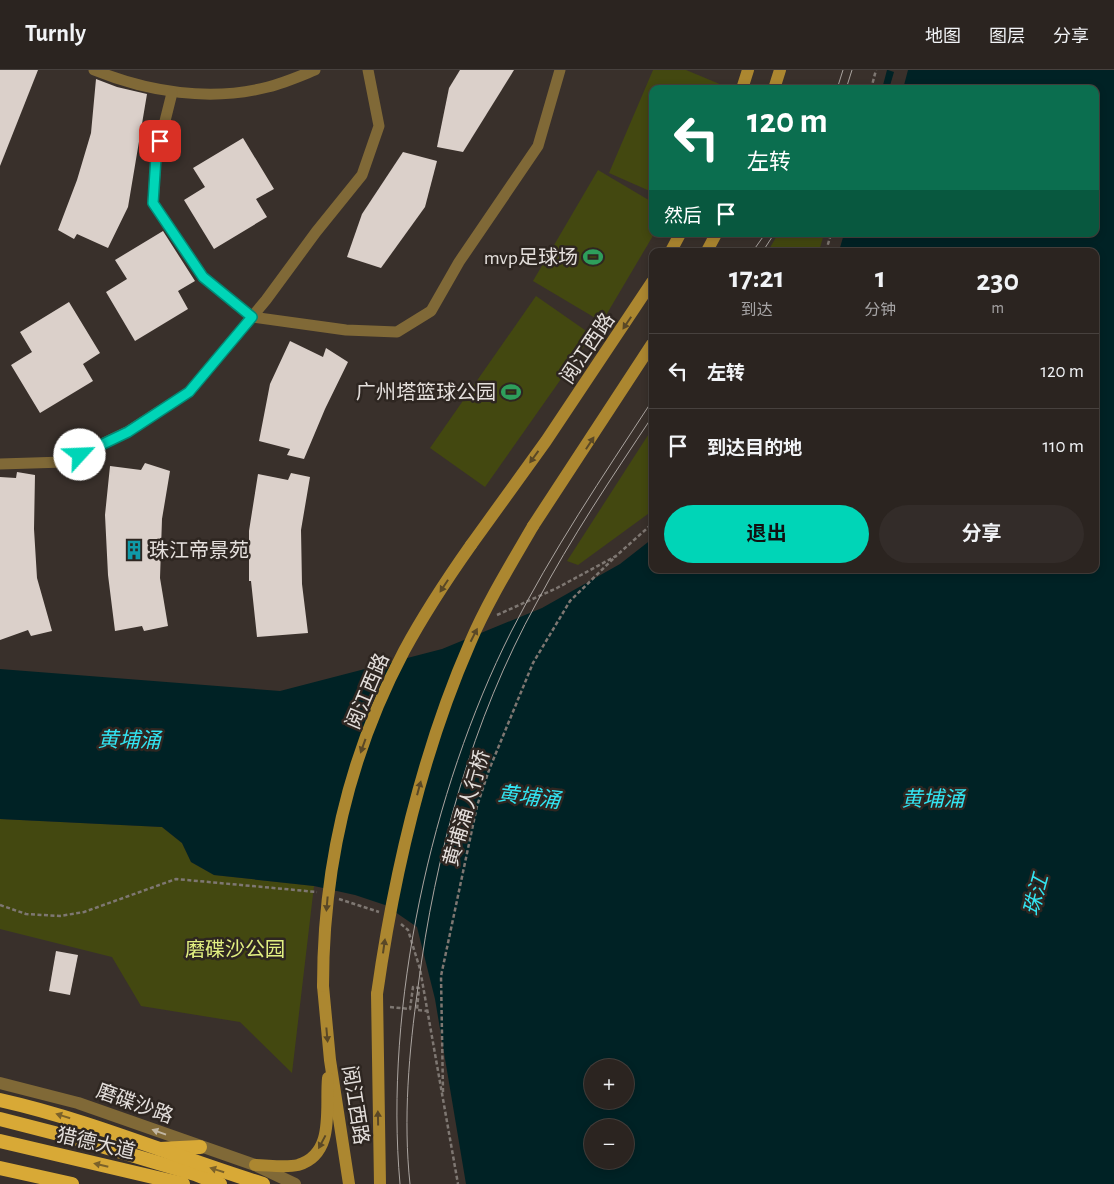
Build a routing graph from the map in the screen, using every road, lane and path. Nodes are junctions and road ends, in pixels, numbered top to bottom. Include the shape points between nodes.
1 (94, 70) edge
2 (315, 70) edge
3 (368, 70) edge
4 (560, 70) edge
5 (748, 70) edge
6 (780, 70) edge
7 (876, 70) edge
8 (743, 85) edge
9 (775, 85) edge
10 (872, 85) edge
11 (172, 93) junction
12 (649, 286) edge
13 (252, 317) junction
14 (649, 349) edge
15 (0, 464) edge
16 (649, 527) edge
17 (616, 556) junction
18 (493, 617) dead end
19 (325, 895) dead end
20 (334, 898) dead end
21 (0, 905) edge
22 (388, 915) dead end
23 (394, 920) dead end
24 (390, 1007) dead end
25 (428, 1011) junction
26 (330, 1060) junction
27 (0, 1082) edge
28 (0, 1100) edge
29 (443, 1102) junction
30 (0, 1119) edge
31 (0, 1141) edge
32 (200, 1147) junction
33 (117, 1151) junction
34 (255, 1165) junction
35 (0, 1168) edge
36 (72, 1184) edge
37 (182, 1184) edge
38 (220, 1184) edge
39 (263, 1184) edge
40 (295, 1184) edge
41 (349, 1184) edge
42 (380, 1184) edge
43 (458, 1184) edge

1 - 11 street via 115,79
2 - 11 street via 267,87 219,94
3 - 13 street via 379,126 362,175
4 - 13 street via 538,146 459,262 431,310 397,332 346,330
5 - 8 main road
6 - 9 main road
7 - 10 path
11 - 13 street via 156,157 153,203 203,277
12 -> 26 main road, 阅江西路, bridge via 428,609 404,651 372,722 353,776 334,848 328,892 324,986
13 - 15 street via 189,392 128,432 64,462
42 -> 14 main road, 阅江西路, bridge via 377,994 397,874 424,767 456,674 471,641 533,526
16 - 17 path
17 - 18 path
17 - 29 path, 黄埔涌人行桥 via 570,601 533,663 477,806 441,976
19 - 21 path via 176,879 84,912 60,916 26,914
20 - 22 path
23 - 25 path via 408,930
24 - 25 path via 410,1009 413,987 419,988 417,1010
25 - 29 path
26 -> 34 main road via 324,1143 298,1165
26 - 41 main road, 阅江西路
32 -> 27 street, 磨碟沙路 via 78,1103
39 -> 28 highway, bridge via 94,1126
29 - 43 path
30 - 33 highway
37 -> 31 highway, 猎德大道
32 - 33 highway
32 - 34 street, 磨碟沙路
33 - 38 highway
34 - 39 street
34 - 40 street, 磨碟沙路
35 - 36 highway

